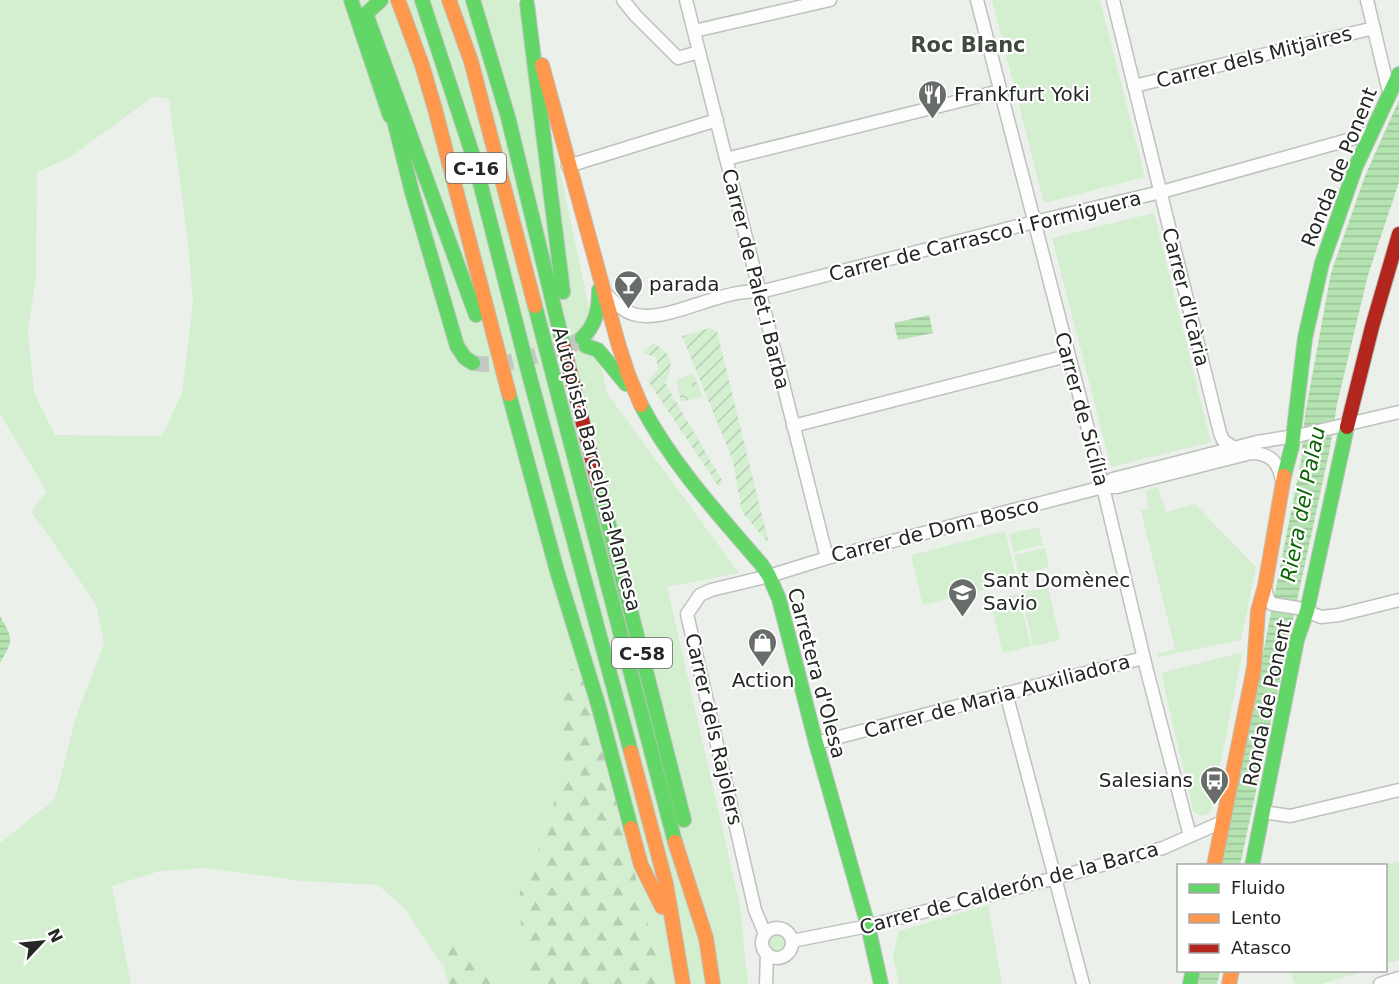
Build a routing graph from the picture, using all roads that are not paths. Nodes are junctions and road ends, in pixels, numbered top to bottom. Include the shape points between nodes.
1 (351, 0) edge
2 (362, 0) edge
3 (381, 0) edge
4 (422, 0) edge
5 (449, 0) edge
6 (473, 0) edge
7 (478, 0) edge
8 (624, 0) edge
9 (686, 0) edge
10 (830, 0) edge
11 (977, 0) edge
12 (1113, 0) edge
13 (1367, 0) edge
14 (399, 2) edge
15 (526, 2) edge
16 (366, 14) junction
17 (482, 25) junction
18 (1374, 28) junction
19 (694, 31) junction
20 (699, 52) junction
21 (1399, 74) edge
22 (1134, 86) junction
23 (1000, 91) junction
24 (1389, 92) junction
25 (717, 120) junction
26 (1371, 131) junction
27 (400, 148) junction
28 (726, 159) junction
29 (568, 166) junction
30 (1159, 192) junction
31 (1035, 222) junction
32 (1399, 234) edge
33 (598, 273) junction
34 (603, 291) junction
35 (760, 292) junction
36 (564, 343) junction
37 (1067, 356) junction
38 (473, 363) dead end
39 (641, 408) junction
40 (1399, 412) edge
41 (1347, 425) junction
42 (794, 426) junction
43 (1294, 435) junction
44 (522, 446) junction
45 (1234, 448) junction
46 (1282, 481) junction
47 (1103, 487) junction
48 (827, 558) junction
49 (769, 576) junction
50 (1265, 586) junction
51 (1399, 600) edge
52 (1302, 610) junction
53 (1143, 657) junction
54 (1006, 693) junction
55 (816, 743) junction
56 (1399, 790) edge
57 (1263, 812) junction
58 (1186, 818) junction
59 (1222, 822) junction
60 (1190, 836) junction
61 (1214, 864) edge
62 (1252, 864) edge
63 (1055, 878) junction
64 (868, 926) junction
65 (765, 934) junction
66 (676, 935) junction
67 (706, 938) junction
68 (792, 941) junction
69 (767, 953) junction
70 (1399, 978) edge
71 (683, 984) edge
72 (713, 984) edge
73 (766, 984) edge
74 (881, 984) edge
75 (1083, 984) edge
76 (1380, 984) edge

1 - 27 main road
2 - 16 main road, C-58
3 - 16 main road
4 - 66 main road, Autopista Barcelona-Manresa / C-16 via 474,159 666,884
5 - 67 main road, Autopista Barcelona-Manresa / C-16 via 471,61 681,864
6 - 17 main road, C-58
7 - 17 main road
8 - 20 street via 678,58
9 - 19 street, Carrer de Palet i Barba
10 - 19 street
11 - 23 street, Carrer de Sicília
12 - 22 street, Carrer d'Icària
13 - 18 street
14 - 44 main road, C-58 via 435,108
15 - 29 main road
15 - 36 main road via 567,324
16 - 27 main road
16 - 44 main road, C-58 via 481,329 512,428
17 - 36 main road, C-58
18 - 22 street, Carrer dels Mitjaires
18 - 24 street
19 - 20 street, Carrer de Palet i Barba
20 - 25 street, Carrer de Palet i Barba
21 - 24 main road, Ronda de Ponent
22 - 30 street, Carrer d'Icària
23 - 28 street
23 - 31 street, Carrer de Sicília
24 - 26 main road, Ronda de Ponent
25 - 28 street, Carrer de Palet i Barba
25 - 29 street
26 - 30 street, Carrer de Carrasco i Formiguera
26 - 43 main road, Ronda de Ponent via 1340,206 1318,277 1307,326
27 - 38 main road via 457,346
28 - 35 street, Carrer de Palet i Barba
29 - 33 main road
30 - 31 street, Carrer de Carrasco i Formiguera
30 - 45 street, Carrer d'Icària via 1220,433
31 - 35 street, Carrer de Carrasco i Formiguera
31 - 37 street, Carrer de Sicília
32 - 41 main road, Ronda de Ponent
33 - 34 main road
33 - 39 main road via 597,313 584,342 606,358
34 - 35 street, Carrer de Carrasco i Formiguera via 620,308 635,315 656,315 740,292
34 - 39 main road
35 - 42 street, Carrer de Palet i Barba
36 - 67 main road, C-58 via 688,837
37 - 42 street
37 - 47 street, Carrer de Sicília
39 - 49 main road, Carretera d'Olesa via 686,474
40 - 41 street, Carrer de Dom Bosco
41 - 43 street, Carrer de Dom Bosco
41 - 52 main road, Ronda de Ponent
42 - 48 street, Carrer de Palet i Barba
43 - 45 street, Carrer de Dom Bosco
43 - 46 main road, Ronda de Ponent
44 - 66 main road, C-58 via 641,865
45 - 47 street, Carrer de Dom Bosco via 1113,480
46 - 47 street, Carrer de Dom Bosco via 1271,457 1251,453 1117,487
46 - 50 main road, Ronda de Ponent
47 - 48 street, Carrer de Dom Bosco
47 - 53 street, Carrer de Sicília
48 - 49 street, Carrer de Dom Bosco
49 - 55 main road, Carretera d'Olesa via 781,607
49 - 65 street, Carrer dels Rajolers via 700,595 687,614 755,910
50 - 52 street via 1272,604
50 - 59 main road, Ronda de Ponent via 1258,611 1254,668
51 - 52 street via 1321,617
52 - 57 main road, Ronda de Ponent
53 - 54 street, Carrer de Maria Auxiliadora
53 - 58 street, Carrer de Sicília
54 - 55 street, Carrer de Maria Auxiliadora
54 - 63 street
55 - 64 main road, Carretera d'Olesa
56 - 57 street via 1290,816
57 - 62 main road, Ronda de Ponent
58 - 59 street via 1203,826
58 - 60 street, Carrer de Sicília
59 - 60 street, Carrer de Calderón de la Barca
59 - 61 main road, Ronda de Ponent
60 - 63 street, Carrer de Calderón de la Barca via 1163,848
63 - 64 street, Carrer de Calderón de la Barca
63 - 75 street
64 - 68 street, Carrer de Calderón de la Barca
64 - 74 main road, Carretera d'Olesa
65 - 68 street via 772,928 781,928
65 - 69 street via 762,944
66 - 71 main road, Autopista Barcelona-Manresa / C-16
67 - 72 main road, Autopista Barcelona-Manresa / C-16
68 - 69 street via 790,951 781,957
69 - 73 street
70 - 76 street

